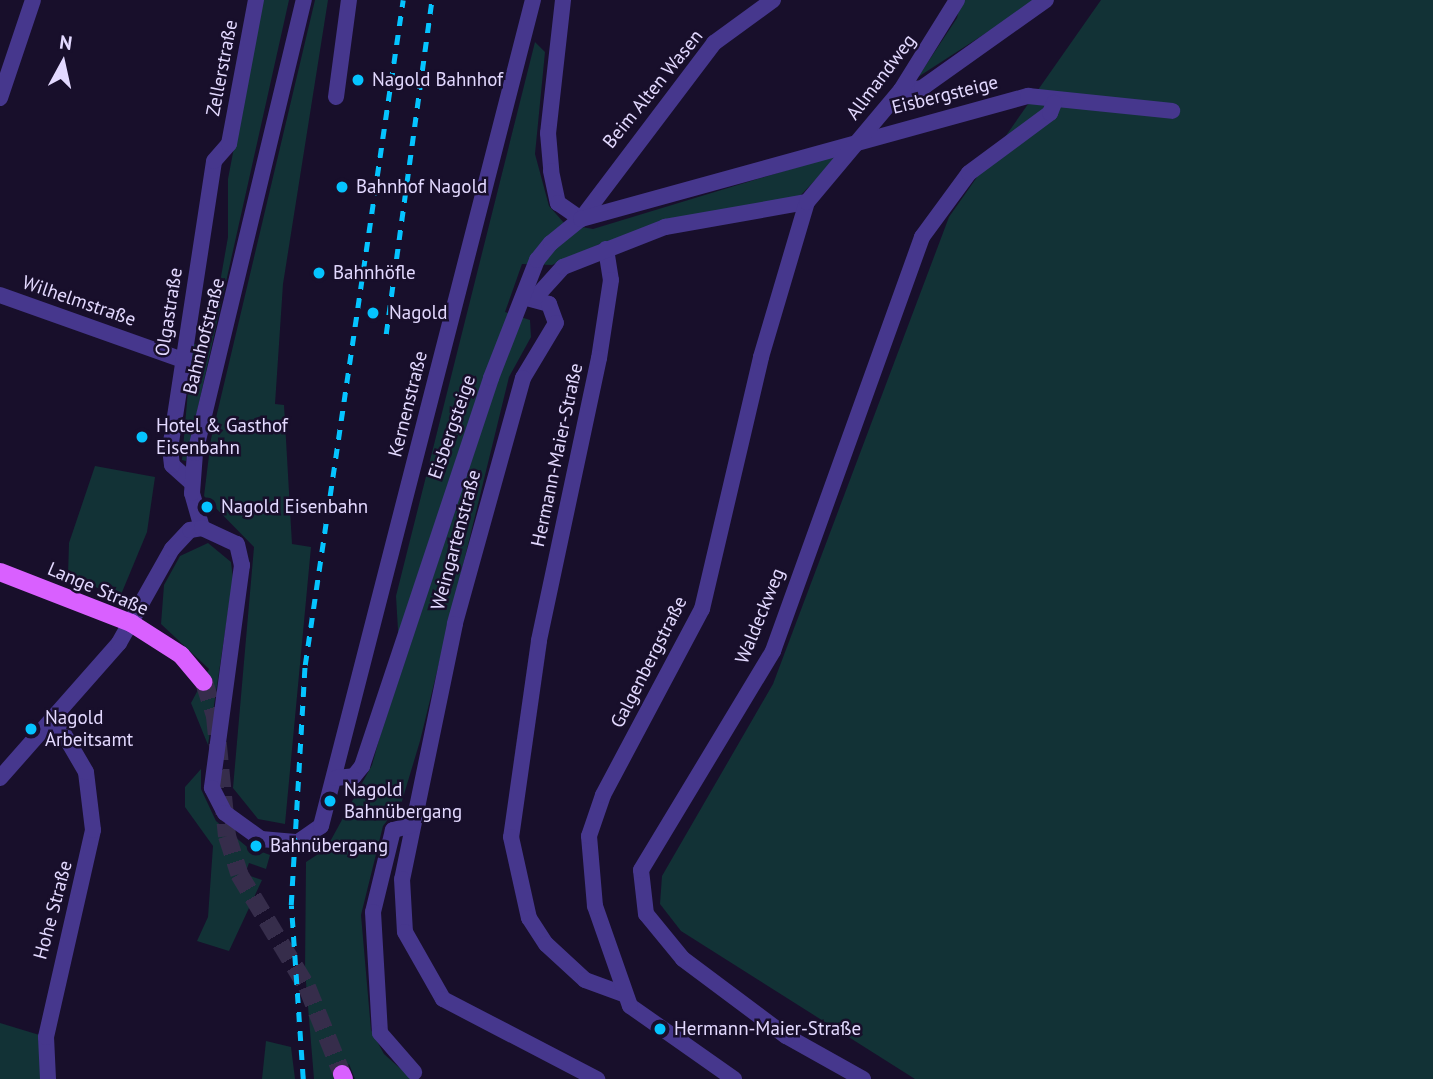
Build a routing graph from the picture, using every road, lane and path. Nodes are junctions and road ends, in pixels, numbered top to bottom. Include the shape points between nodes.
1 (33, 0) edge
2 (256, 0) edge
3 (304, 0) edge
4 (349, 0) edge
5 (533, 0) edge
6 (563, 0) edge
7 (773, 0) edge
8 (957, 0) edge
9 (1046, 0) edge
10 (901, 90) junction
11 (336, 97) dead end
12 (0, 98) edge
13 (1054, 103) junction
14 (1172, 111) dead end
15 (857, 142) junction
16 (229, 144) joint
17 (807, 202) junction
18 (581, 219) junction
19 (606, 249) junction
20 (0, 295) edge
21 (529, 298) junction
22 (183, 360) junction
23 (192, 483) junction
24 (202, 528) junction
25 (0, 572) edge
26 (131, 623) junction
27 (204, 682) tunnel mouth
28 (54, 718) junction
29 (0, 778) edge
30 (336, 778) junction
31 (412, 825) junction
32 (623, 994) junction
33 (414, 1072) dead end
34 (48, 1079) edge
35 (597, 1079) edge
36 (734, 1079) edge
37 (863, 1079) edge

1 - 12 street
2 - 16 street, Zellerstraße
3 - 23 street, Bahnhofstraße
4 - 11 street
5 - 30 street, Kernenstraße
6 - 18 street via 548,133 558,203
7 - 18 street, Beim Alten Wasen via 714,43
8 - 10 street, Allmandweg
9 - 10 street via 922,88
10 - 15 street, Allmandweg
13 - 14 street, Eisbergsteige
13 - 15 street, Eisbergsteige via 1048,95 1028,96
13 - 37 street, Waldeckweg via 1050,113 969,173 922,237 773,651 641,870 646,914 683,959 786,1035
15 - 17 street, Galgenbergstraße
15 - 18 street, Eisbergsteige
16 - 22 street, Olgastraße via 214,161
17 - 19 street, Eisbergsteige via 665,227
17 - 32 street, Galgenbergstraße via 761,357 702,609 603,796 589,836 594,906
18 - 21 street, Eisbergsteige via 537,260
19 - 21 street, Eisbergsteige via 563,267
19 - 32 street, Hermann-Maier-Straße via 611,280 599,358 539,641 511,838 529,918 546,944 585,980
20 - 22 street, Wilhelmstraße
21 - 30 street, Eisbergsteige via 362,766 354,776
21 - 31 street, Weingartenstraße via 549,304 556,323 523,378 511,419 455,624
22 - 23 street, Olgastraße via 170,449 172,465
23 - 24 street, Bahnhofstraße
24 - 26 street via 190,530 172,549
24 - 30 street via 237,544 242,565 214,755 216,796 248,834 293,843 321,826
25 - 26 main road, Lange Straße
26 - 27 main road, Lange Straße via 181,655
26 - 28 street
28 - 29 street
28 - 34 street, Hohe Straße via 86,772 93,830 51,1014
31 - 33 street via 393,830 373,912 380,1033
31 - 35 street, Weingartenstraße via 402,879 405,932 442,998
32 - 36 street, Galgenbergstraße via 630,1006

